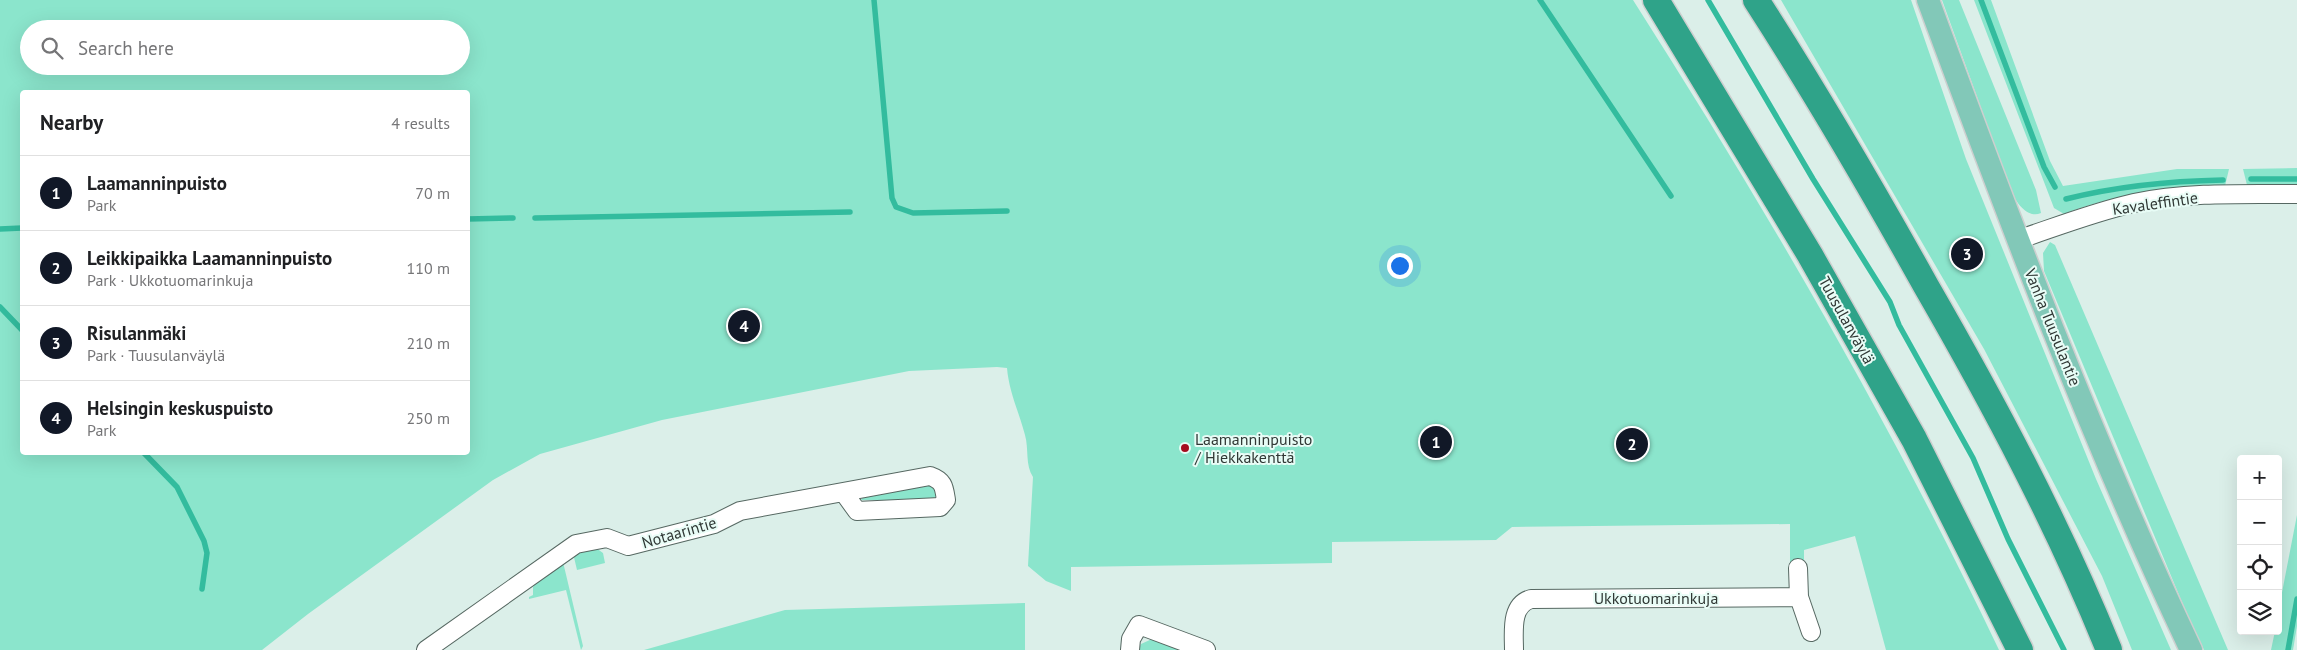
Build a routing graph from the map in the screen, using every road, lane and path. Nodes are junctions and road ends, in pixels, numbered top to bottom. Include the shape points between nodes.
1 (1656, 0) edge
2 (1756, 0) edge
3 (1928, 0) edge
4 (2297, 194) edge
5 (2017, 240) junction
6 (844, 493) junction
7 (1798, 568) dead end
8 (1799, 597) junction
9 (1811, 632) dead end
10 (426, 650) edge
11 (1130, 650) edge
12 (1206, 650) edge
13 (1514, 650) edge
14 (2020, 650) edge
15 (2109, 650) edge
16 (2191, 650) edge

1 - 14 highway, Tuusulanväylä via 1810,255 1914,439
2 - 15 highway via 1881,206 1988,394 2084,589
3 - 5 main road, Vanha Tuusulantie
4 - 5 street, Kavaleffintie via 2180,197 2135,203 2097,212
5 - 16 main road, Vanha Tuusulantie via 2156,577
6 - 6 street, Notaarintie via 930,476 944,485 946,500 940,507 857,511
6 - 10 street, Notaarintie via 740,511 714,524 628,546 607,538 576,544
7 - 8 street
8 - 9 street
8 - 13 street, Ukkotuomarinkuja via 1531,599 1517,609
11 - 12 street via 1131,639 1139,624

